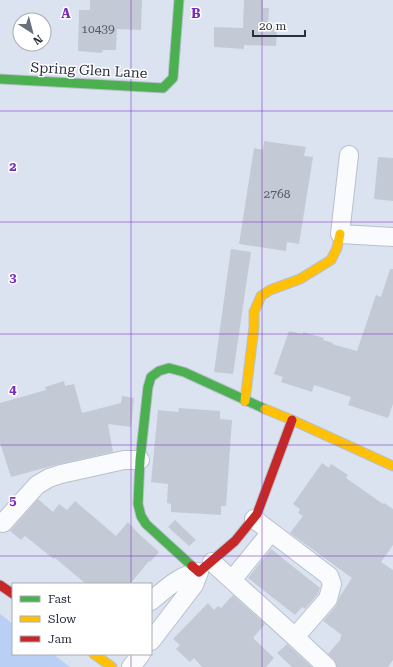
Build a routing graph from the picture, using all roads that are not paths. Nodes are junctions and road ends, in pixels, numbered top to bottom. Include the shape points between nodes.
1 (178, 0) edge
2 (0, 80) edge
3 (349, 155) dead end
4 (340, 234) junction
5 (393, 237) edge
6 (245, 400) junction
7 (292, 420) junction
8 (140, 460) junction
9 (393, 466) edge
10 (254, 519) junction
11 (3, 523) dead end
12 (271, 532) junction
13 (205, 567) junction
14 (232, 580) junction
15 (0, 585) edge
16 (12, 593) edge
17 (152, 601) edge
18 (152, 603) edge
19 (169, 618) junction
20 (295, 637) junction
21 (152, 640) edge
22 (95, 655) edge
23 (140, 655) edge
24 (112, 667) edge
25 (131, 667) edge
26 (327, 667) edge

1 - 2 street, Spring Glen Lane via 173,78 164,88
3 - 4 street
4 - 5 street
4 - 6 street via 331,260 300,279 261,296 254,312
6 - 7 street
6 - 8 street via 184,372 169,368 158,371 151,377 148,387
7 - 9 street
7 - 10 street
8 - 11 street via 124,460 49,478 37,485
8 - 13 street via 138,504 141,516 146,524
10 - 12 street
10 - 13 street via 235,541
12 - 14 street
12 - 20 street via 329,576 332,584 328,599
13 - 14 street
13 - 17 street via 172,583
13 - 19 street
14 - 20 street
15 - 16 street
18 - 19 street
19 - 21 street
20 - 26 street
22 - 24 street
23 - 25 street

